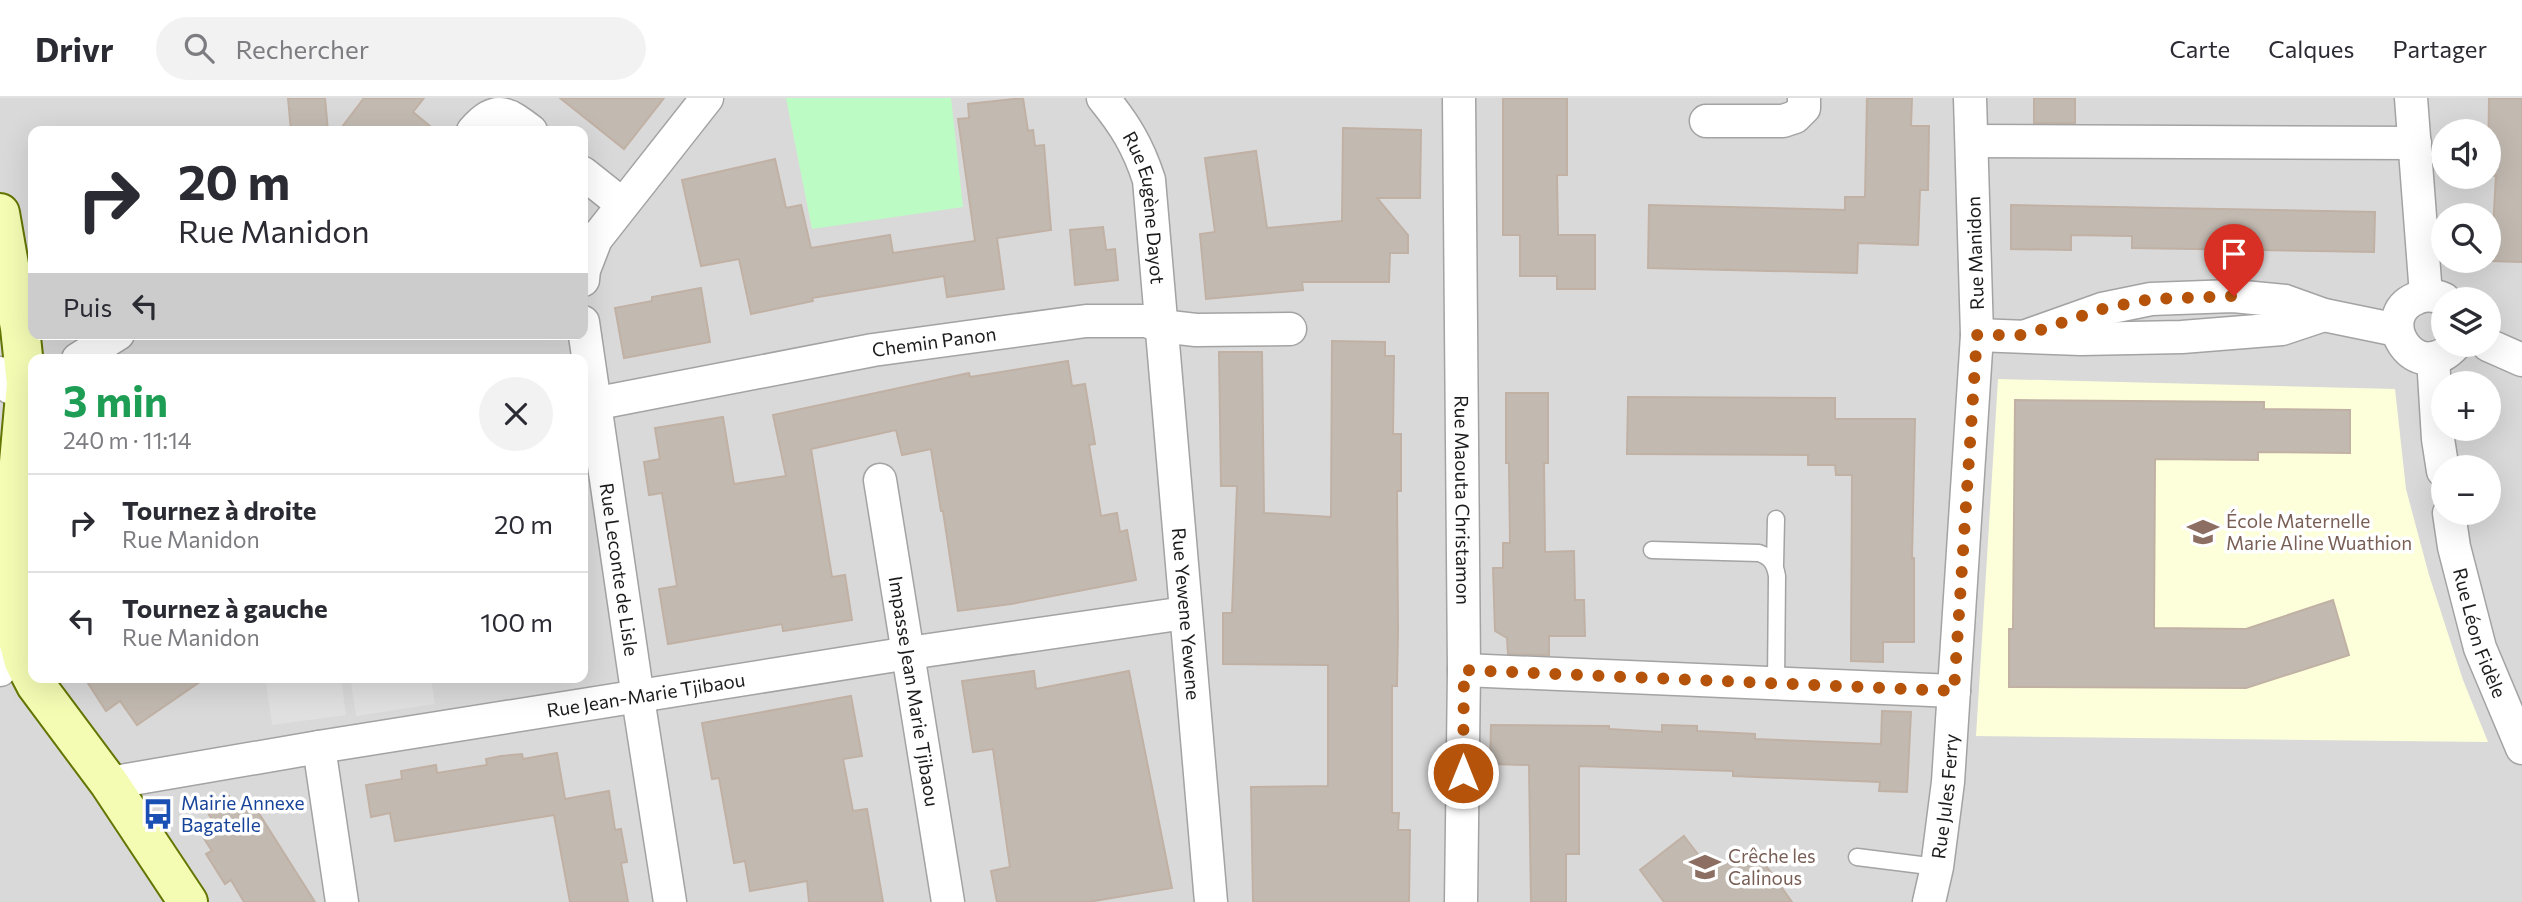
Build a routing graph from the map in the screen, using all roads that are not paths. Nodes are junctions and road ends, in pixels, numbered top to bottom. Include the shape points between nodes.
1 (707, 98) edge
2 (1103, 98) edge
3 (1459, 98) edge
4 (1804, 98) edge
5 (1970, 98) edge
6 (2412, 98) edge
7 (1706, 121) dead end
8 (478, 126) edge
9 (524, 126) edge
10 (1972, 141) junction
11 (2415, 143) junction
12 (588, 177) edge
13 (622, 204) junction
14 (0, 213) edge
15 (588, 260) edge
16 (2434, 287) edge
17 (2431, 297) edge
18 (1161, 326) junction
19 (1290, 329) dead end
20 (2397, 330) junction
21 (1977, 335) junction
22 (108, 340) edge
23 (2501, 351) edge
24 (86, 354) edge
25 (2431, 355) edge
26 (2444, 357) edge
27 (2522, 360) edge
28 (14, 383) edge
29 (589, 404) edge
30 (2440, 455) edge
31 (880, 480) dead end
32 (1776, 519) dead end
33 (2451, 525) edge
34 (23, 527) edge
35 (1651, 550) dead end
36 (1775, 565) junction
37 (1185, 613) junction
38 (13, 639) edge
39 (909, 653) junction
40 (28, 669) edge
41 (1464, 670) junction
42 (35, 683) edge
43 (1776, 683) junction
44 (1954, 691) junction
45 (638, 698) junction
46 (319, 747) junction
47 (2522, 748) edge
48 (109, 783) junction
49 (1857, 857) dead end
50 (1937, 867) junction
51 (188, 902) edge
52 (342, 902) edge
53 (670, 902) edge
54 (948, 902) edge
55 (1211, 902) edge
56 (1461, 902) edge
57 (1929, 902) edge

1 - 13 street
2 - 18 street, Rue Eugène Dayot via 1139,150 1149,180
3 - 41 street, Rue Maouta Christamon
4 - 7 street via 1804,108 1783,121
5 - 10 street, Rue Manidon
6 - 11 street
8 - 9 street via 493,114 507,114
10 - 11 street
10 - 21 street, Rue Manidon
11 - 16 street
12 - 13 street
13 - 15 street via 596,239
14 - 28 main road via 20,328
17 - 20 street via 2414,298 2404,306
18 - 19 street, Chemin Panon
18 - 29 street, Chemin Panon via 1146,321 1086,321 1016,330 873,350
18 - 37 street, Rue Yewene Yewene
20 - 21 street via 2324,315 2282,329 2182,337 2081,340
20 - 25 street via 2409,351 2420,358
21 - 44 street, Rue Manidon
22 - 24 street
23 - 27 street
26 - 30 street
28 - 34 main road
29 - 45 street, Rue Leconte de Lisle
31 - 39 street, Impasse Jean Marie Tjibaou
32 - 36 lane
33 - 47 street, Rue Léon Fidèle via 2480,648
34 - 38 main road
35 - 36 lane via 1759,553
36 - 43 lane
37 - 39 street, Rue Jean-Marie Tjibaou
37 - 55 street, Rue Yewene Yewene
38 - 40 main road
39 - 45 street, Rue Jean-Marie Tjibaou
39 - 54 street, Impasse Jean Marie Tjibaou
41 - 43 street
41 - 56 street, Rue Maouta Christamon
42 - 48 main road
43 - 44 street
44 - 50 street, Rue Jules Ferry
45 - 46 street, Rue Jean-Marie Tjibaou
45 - 53 street, Rue Leconte de Lisle
46 - 48 street, Rue Jean-Marie Tjibaou
46 - 52 street
48 - 51 main road
49 - 50 lane
50 - 57 street, Rue Jules Ferry

